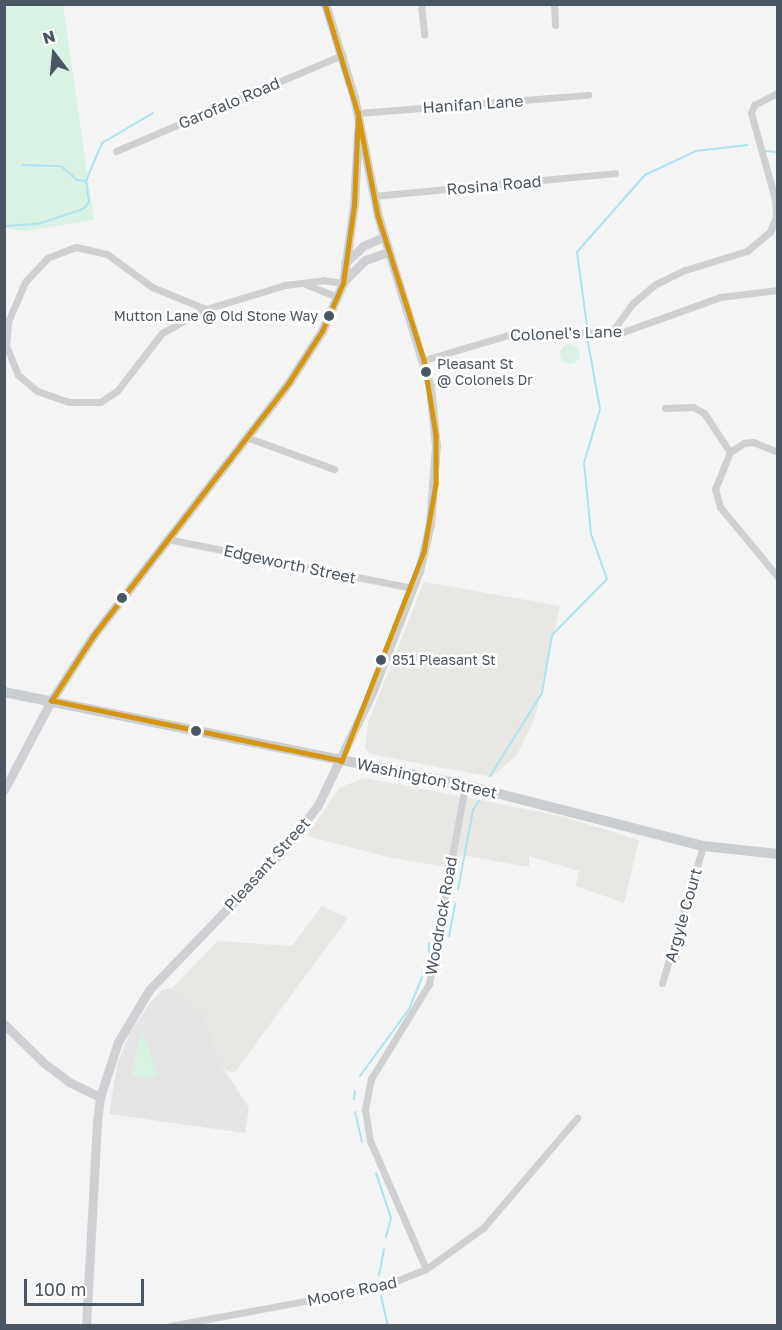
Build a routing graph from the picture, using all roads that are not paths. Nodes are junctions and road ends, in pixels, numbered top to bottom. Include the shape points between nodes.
1 (325, 4) edge
2 (422, 4) edge
3 (554, 4) edge
4 (555, 25) dead end
5 (424, 35) dead end
6 (342, 55) junction
7 (777, 93) edge
8 (588, 95) dead end
9 (358, 113) junction
10 (116, 151) dead end
11 (615, 174) dead end
12 (373, 196) junction
13 (383, 237) junction
14 (388, 252) junction
15 (345, 263) junction
16 (303, 283) junction
17 (343, 283) junction
18 (777, 290) edge
19 (337, 297) junction
20 (206, 309) junction
21 (611, 333) junction
22 (424, 360) junction
23 (665, 408) dead end
24 (246, 437) junction
25 (730, 452) junction
26 (777, 452) edge
27 (334, 469) dead end
28 (167, 538) junction
29 (777, 577) edge
30 (412, 588) junction
31 (4, 692) edge
32 (51, 701) junction
33 (342, 761) junction
34 (465, 786) junction
35 (4, 790) edge
36 (703, 846) junction
37 (777, 854) edge
38 (662, 983) dead end
39 (4, 1023) edge
40 (100, 1097) junction
41 (577, 1118) dead end
42 (426, 1269) junction
43 (86, 1326) edge
44 (170, 1326) edge

1 - 6 main road, Pleasant Street
2 - 5 street
3 - 4 street
6 - 9 main road, Pleasant Street
6 - 10 street, Garofalo Road
7 - 21 street via 754,105 750,113 775,199 776,216 770,232 747,251 685,270 656,284 633,303
8 - 9 street, Hanifan Lane
9 - 12 main road, Pleasant Street
9 - 15 main road via 354,205
11 - 12 street, Rosina Road
12 - 13 main road, Pleasant Street
13 - 14 main road, Pleasant Street
13 - 15 main road via 367,243
14 - 17 main road via 359,264
14 - 22 main road, Pleasant Street
15 - 17 main road
16 - 17 street
16 - 19 street
16 - 20 street via 272,287
17 - 19 main road
18 - 21 street, Colonel's Lane via 720,297 641,327
19 - 24 main road via 306,359
20 - 20 street via 162,333 117,391 99,402 69,402 37,391 18,375 6,346 8,322 30,276 47,258 76,248 107,254 152,287
21 - 22 street, Colonel's Lane via 512,334
22 - 30 main road, Pleasant Street via 434,406 436,484 430,525
23 - 25 street via 693,407 704,413
24 - 27 street
24 - 28 main road
25 - 26 street via 753,442
25 - 29 street via 718,477 716,498 727,519
28 - 30 street, Edgeworth Street
28 - 32 main road via 93,636
30 - 33 main road, Pleasant Street
31 - 32 main road, Washington Street
32 - 33 main road, Washington Street
32 - 35 main road
33 - 34 main road, Washington Street
33 - 40 main road, Pleasant Street via 294,839 162,976 132,1014 117,1044
34 - 36 main road, Washington Street
34 - 42 street, Woodrock Road via 429,984 371,1079 365,1109 370,1141
36 - 37 main road, Washington Street
36 - 38 street, Argyle Court
39 - 40 main road via 50,1068
40 - 43 main road, Pleasant Street
41 - 42 street, Moore Road via 490,1221
42 - 44 street, Moore Road via 370,1289

